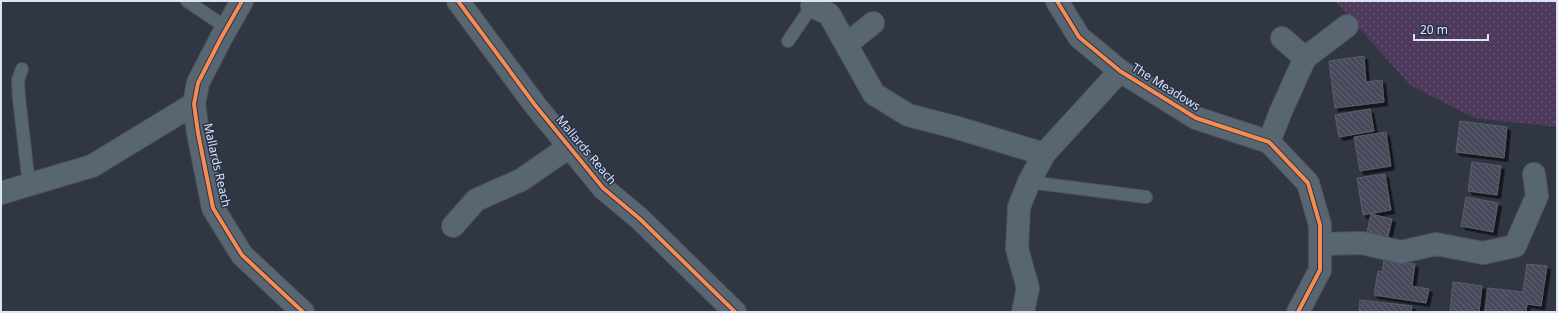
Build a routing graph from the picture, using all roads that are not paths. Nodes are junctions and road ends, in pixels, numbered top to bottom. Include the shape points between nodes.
1 (187, 1) edge
2 (242, 1) edge
3 (458, 1) edge
4 (1057, 1) edge
5 (812, 6) joint
6 (873, 23) dead end
7 (1347, 26) dead end
8 (227, 28) junction
9 (1282, 38) dead end
10 (788, 41) dead end
11 (847, 44) junction
12 (1305, 58) junction
13 (22, 69) dead end
14 (1120, 71) junction
15 (194, 104) junction
16 (1269, 142) junction
17 (569, 147) junction
18 (1044, 154) junction
19 (1534, 174) dead end
20 (1029, 182) junction
21 (30, 185) junction
22 (2, 196) edge
23 (1146, 197) dead end
24 (453, 226) dead end
25 (1320, 244) junction
26 (295, 309) edge
27 (735, 312) edge
28 (1022, 312) edge
29 (1298, 312) edge

1 - 8 lane
2 - 8 street, Mallards Reach
3 - 17 street, Mallards Reach
4 - 14 street, The Meadows via 1079,38
5 - 10 lane
5 - 11 street via 829,14
6 - 11 street
7 - 12 street
8 - 15 street, Mallards Reach via 198,83
9 - 12 street
11 - 18 street via 874,94 908,115
12 - 16 street
13 - 21 lane via 18,80 19,98
14 - 16 street, The Meadows via 1196,118
14 - 18 street, The Meadows
15 - 21 street via 92,166
15 - 26 street, Mallards Reach via 213,208 242,255
16 - 25 street, The Meadows via 1308,183 1320,225
17 - 24 street, Mallards Reach via 521,180 476,200
17 - 27 street, Mallards Reach via 603,188 640,219
18 - 20 street, The Meadows
19 - 25 street via 1537,196 1515,246 1483,253 1436,244 1402,252 1362,243
20 - 23 lane
20 - 28 street, The Meadows via 1019,206 1017,249 1028,288
21 - 22 street
25 - 29 street, The Meadows via 1320,270

